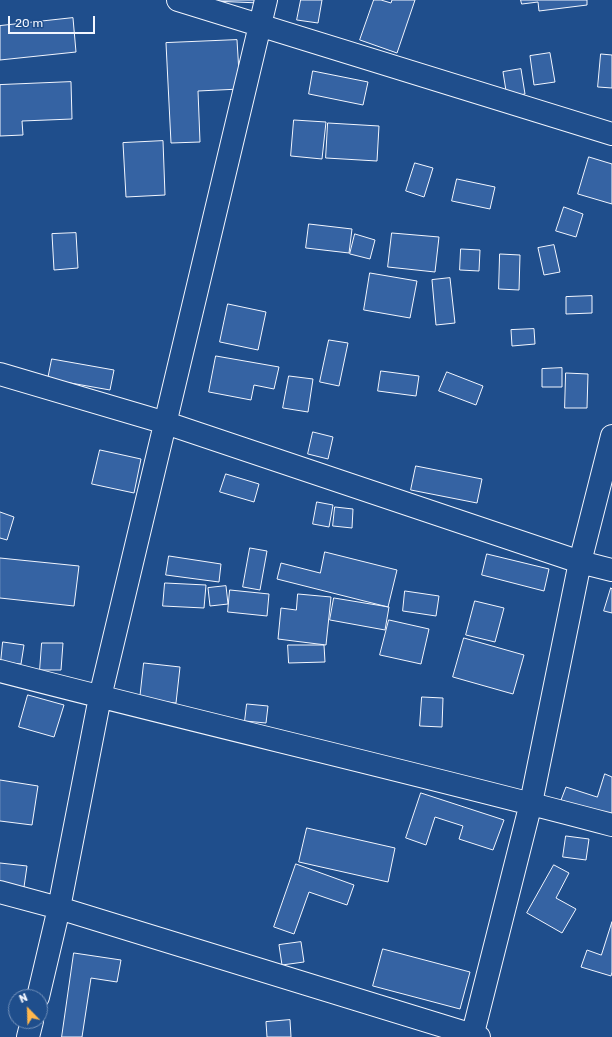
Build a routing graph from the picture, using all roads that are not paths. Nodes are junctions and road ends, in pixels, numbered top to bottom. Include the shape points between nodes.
1 (178, 0) edge
2 (266, 0) edge
3 (260, 25) junction
4 (612, 134) edge
5 (0, 374) edge
6 (166, 422) junction
7 (612, 436) edge
8 (580, 562) junction
9 (612, 570) edge
10 (0, 671) edge
11 (100, 697) junction
12 (531, 803) junction
13 (612, 825) edge
14 (0, 892) edge
15 (59, 908) junction
16 (40, 989) edge
17 (475, 1036) edge

1 - 3 street
2 - 3 street
3 - 4 street
3 - 6 street
5 - 6 street
6 - 8 street
6 - 11 street
7 - 8 street
8 - 9 street
8 - 12 street
10 - 11 street
11 - 12 street
11 - 15 street
12 - 13 street
12 - 17 street
14 - 15 street
15 - 16 street
15 - 17 street

